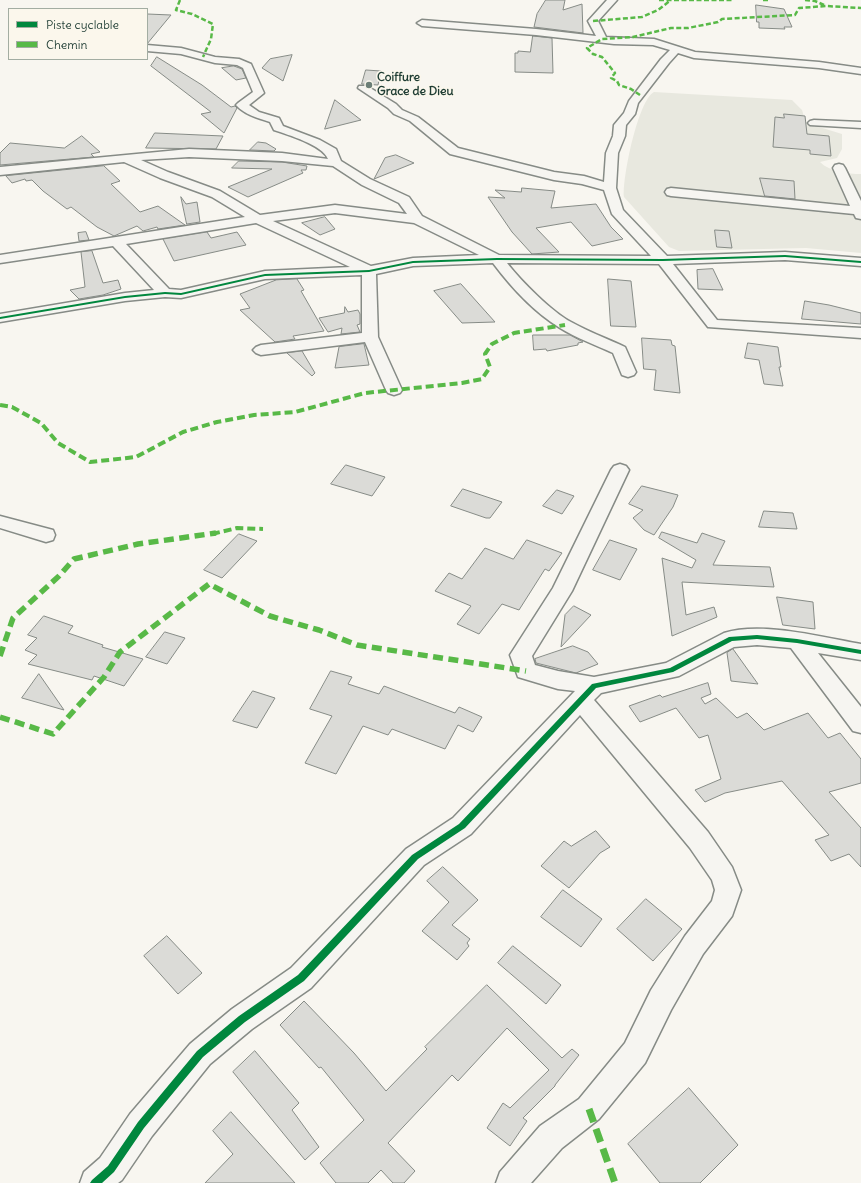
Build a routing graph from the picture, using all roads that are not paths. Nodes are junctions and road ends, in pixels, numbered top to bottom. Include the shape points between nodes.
1 (612, 0) edge
2 (422, 23) dead end
3 (602, 39) junction
4 (148, 48) edge
5 (676, 50) junction
6 (861, 71) edge
7 (363, 88) dead end
8 (814, 122) dead end
9 (861, 125) edge
10 (124, 158) junction
11 (336, 163) junction
12 (839, 168) dead end
13 (0, 171) edge
14 (861, 180) edge
15 (846, 182) junction
16 (610, 188) junction
17 (671, 192) dead end
18 (860, 213) edge
19 (258, 219) junction
20 (417, 219) junction
21 (115, 240) junction
22 (0, 258) edge
23 (497, 260) junction
24 (663, 260) junction
25 (861, 262) edge
26 (369, 272) junction
27 (165, 293) junction
28 (0, 318) edge
29 (861, 333) edge
30 (370, 338) junction
31 (261, 350) dead end
32 (628, 372) dead end
33 (394, 390) dead end
34 (620, 470) dead end
35 (0, 522) edge
36 (46, 535) dead end
37 (797, 641) junction
38 (861, 652) edge
39 (587, 693) junction
40 (861, 724) edge
41 (108, 1178) edge
42 (511, 1183) edge

1 - 3 street via 593,20
2 - 3 street
3 - 5 street via 654,42
4 - 11 street via 181,51 215,60 239,62 247,66 259,93 242,105 255,114 274,120 278,128 316,142 332,152
5 - 6 street via 694,55
5 - 16 street via 665,61 620,125 619,136 612,153
7 - 16 street via 398,112 414,119 454,151
8 - 9 street
10 - 11 street via 189,153
10 - 13 street
10 - 19 street via 216,194
11 - 20 street via 366,182 404,200
12 - 15 street
14 - 15 street
15 - 18 street
16 - 24 street via 617,211
17 - 18 street
19 - 20 street via 336,209
19 - 21 street
19 - 26 street
20 - 23 street
21 - 22 street
21 - 27 street
23 - 24 street
23 - 26 street via 413,262
23 - 32 street via 511,278 565,325 620,350
24 - 25 street via 785,256
24 - 29 street via 713,324
26 - 27 street via 265,276 181,294
26 - 30 street
27 - 28 street via 118,298
30 - 31 street
30 - 33 street
34 - 39 street via 562,591 521,655 526,671 558,680
35 - 36 street
37 - 38 street
37 - 39 street via 757,637 731,639 671,670
37 - 40 street
39 - 41 street via 462,826 415,857 300,978 242,1019 200,1054 140,1125
39 - 42 street via 699,840 723,875 728,890 723,907 694,945 661,1000 635,1053 589,1109 551,1137

